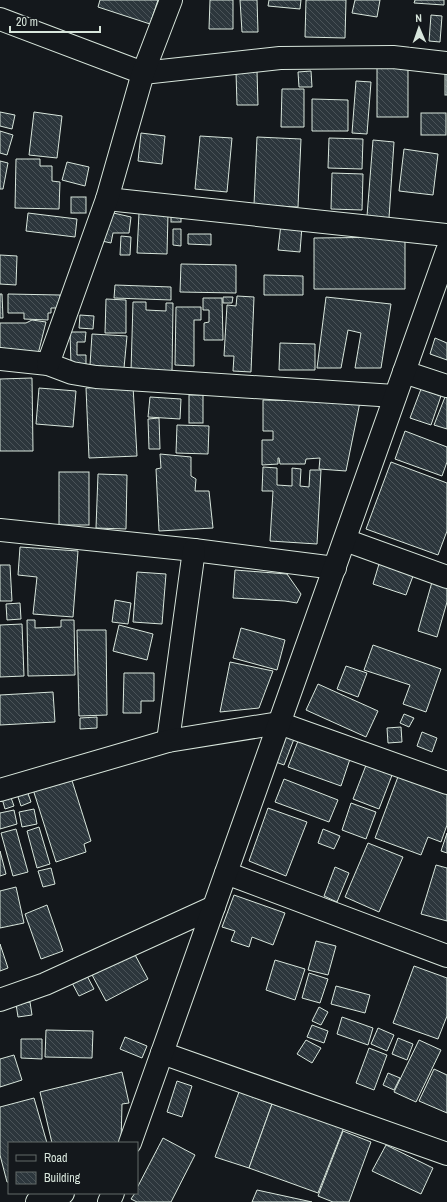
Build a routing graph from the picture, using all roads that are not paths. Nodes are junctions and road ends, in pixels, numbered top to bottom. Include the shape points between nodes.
1 (171, 0) edge
2 (0, 19) edge
3 (447, 62) edge
4 (143, 73) junction
5 (107, 199) junction
6 (447, 235) edge
7 (447, 251) edge
8 (0, 359) edge
9 (48, 364) junction
10 (404, 372) junction
11 (447, 386) edge
12 (395, 396) junction
13 (0, 530) edge
14 (345, 540) junction
15 (194, 550) junction
16 (334, 568) junction
17 (447, 577) edge
18 (279, 723) junction
19 (168, 741) junction
20 (447, 784) edge
21 (0, 790) edge
22 (226, 873) junction
23 (214, 907) junction
24 (447, 956) edge
25 (0, 1000) edge
26 (162, 1054) junction
27 (130, 1142) edge
28 (447, 1154) edge
29 (60, 1194) edge
30 (37, 1202) edge

1 - 4 street
2 - 4 street
3 - 4 street via 393,57 280,58
4 - 5 street
5 - 6 street
5 - 9 street
7 - 10 street
8 - 9 street
9 - 12 street via 96,378
10 - 11 street
10 - 12 street
12 - 14 street
13 - 15 street
14 - 16 street
14 - 17 street
15 - 16 street
15 - 19 street
16 - 18 street
18 - 19 street
18 - 20 street
18 - 22 street
19 - 21 street
22 - 23 street
22 - 24 street
23 - 25 street via 45,984
23 - 26 street
26 - 27 street
26 - 28 street
29 - 30 street

